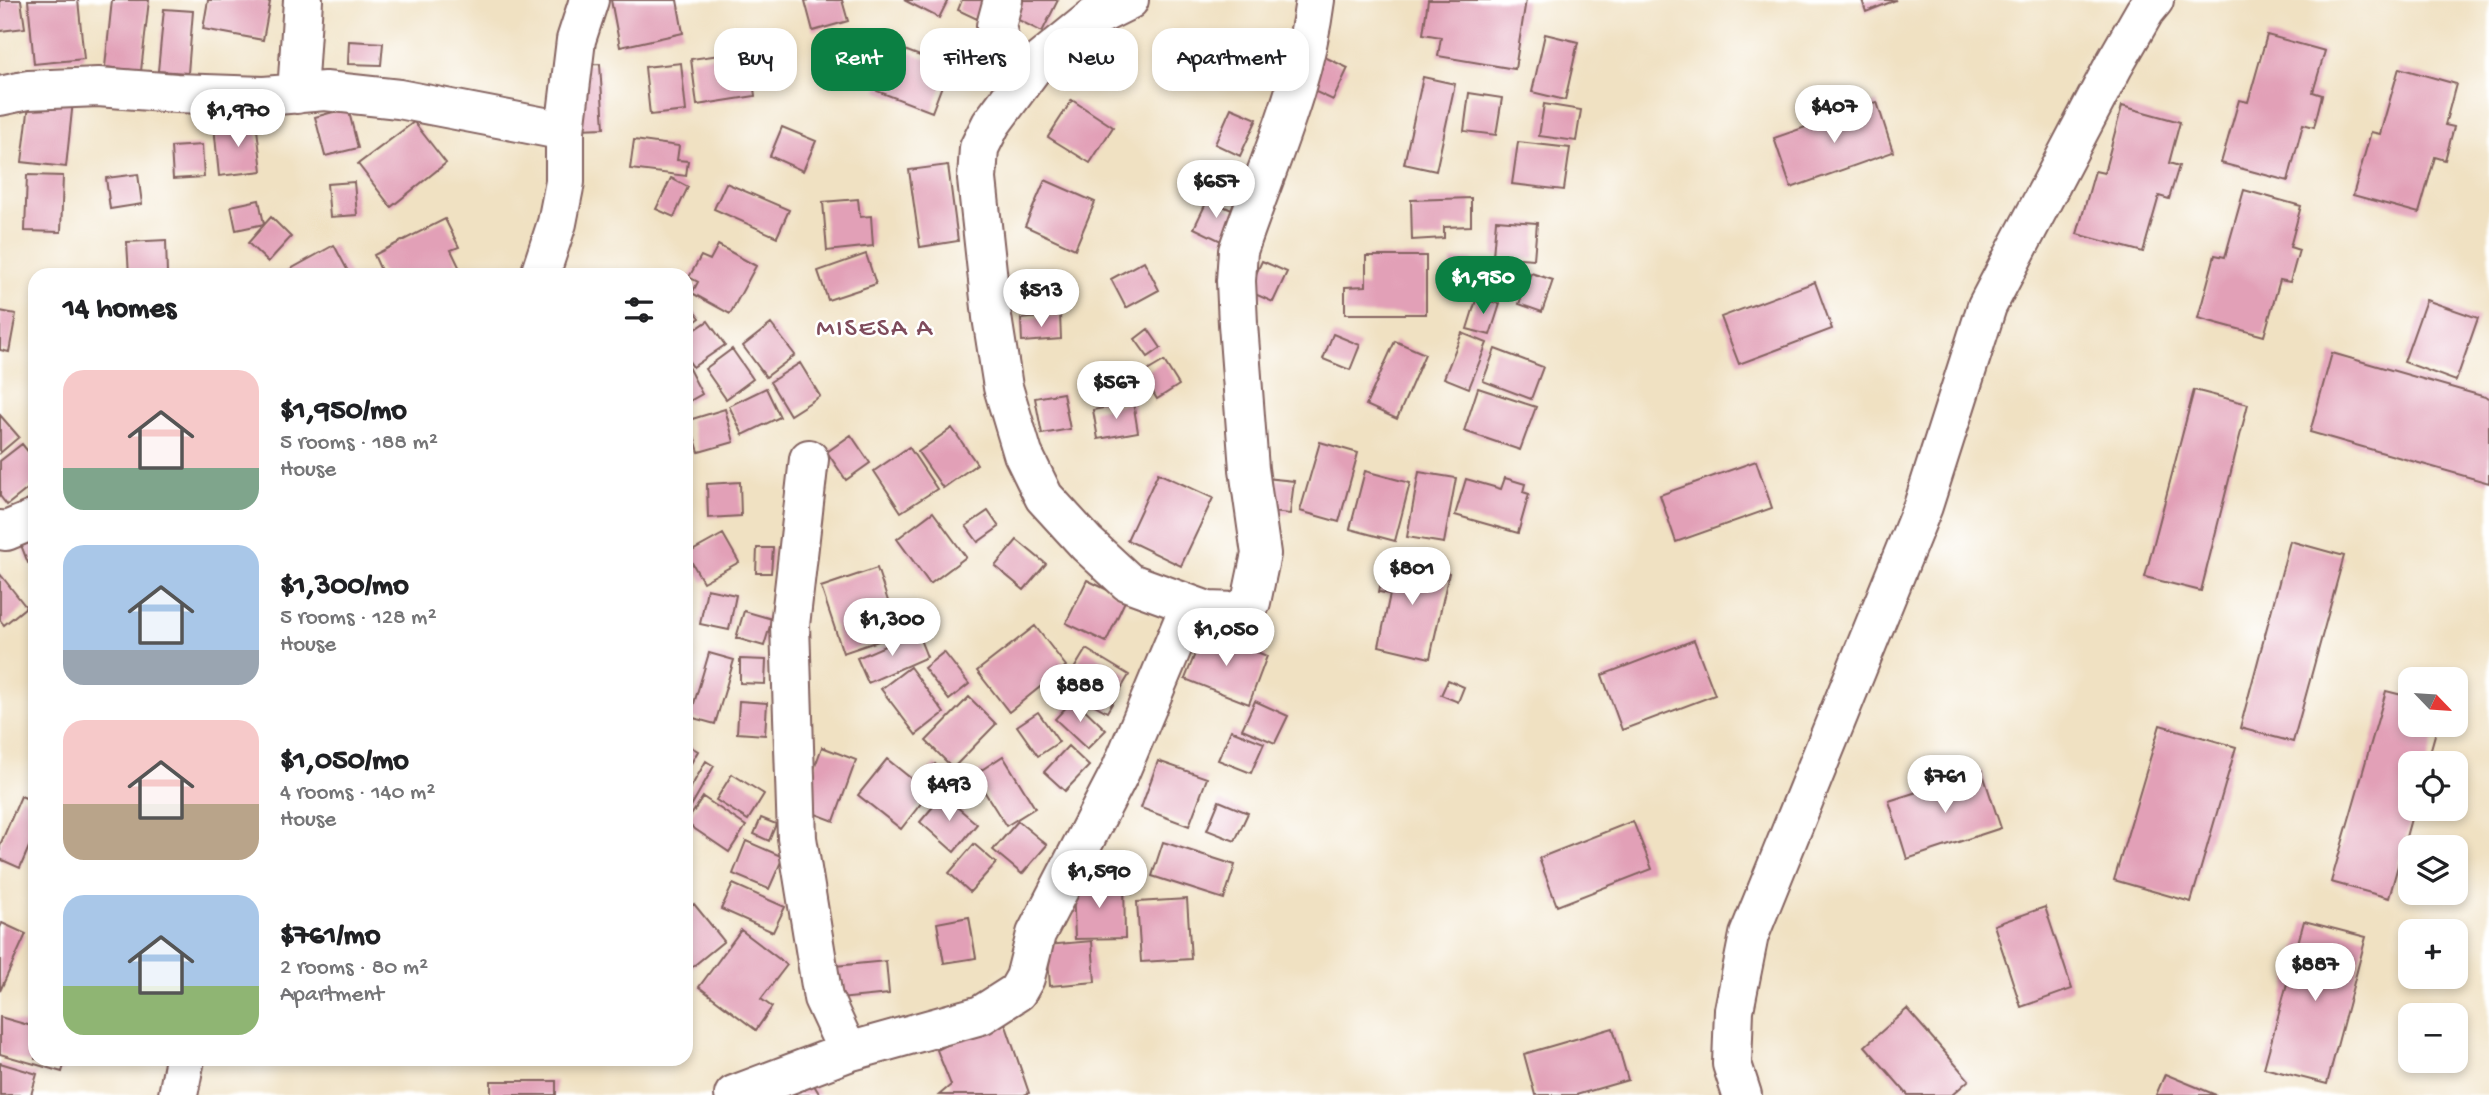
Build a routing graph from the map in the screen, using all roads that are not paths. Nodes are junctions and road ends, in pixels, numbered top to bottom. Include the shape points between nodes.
1 (303, 0) edge
2 (589, 0) edge
3 (1003, 0) edge
4 (1129, 0) edge
5 (1315, 0) edge
6 (2154, 0) edge
7 (996, 28) edge
8 (1030, 71) edge
9 (1015, 91) edge
10 (297, 94) junction
11 (0, 96) edge
12 (565, 131) junction
13 (542, 268) edge
14 (809, 459) dead end
15 (28, 522) edge
16 (0, 530) edge
17 (1190, 605) junction
18 (848, 1052) junction
19 (183, 1066) edge
20 (177, 1095) edge
21 (734, 1095) edge
22 (1742, 1095) edge

1 - 10 street
2 - 12 street via 576,40
3 - 7 street
4 - 8 street via 1093,18
5 - 17 street via 1300,77 1238,251 1238,324 1249,469 1261,554 1254,593 1237,612
6 - 22 street via 2114,65 1987,306 1923,506 1749,935 1734,1010 1732,1063
9 - 17 street via 990,124 979,149 977,179 1003,387 1023,454 1044,497 1128,582
10 - 11 street via 251,96 98,87
10 - 12 street via 325,91 399,99
12 - 13 street via 565,182
14 - 18 street via 790,625 797,838 822,998
15 - 16 street
17 - 18 street via 1120,772 1036,934 1017,992 981,1015
18 - 21 street
19 - 20 street

